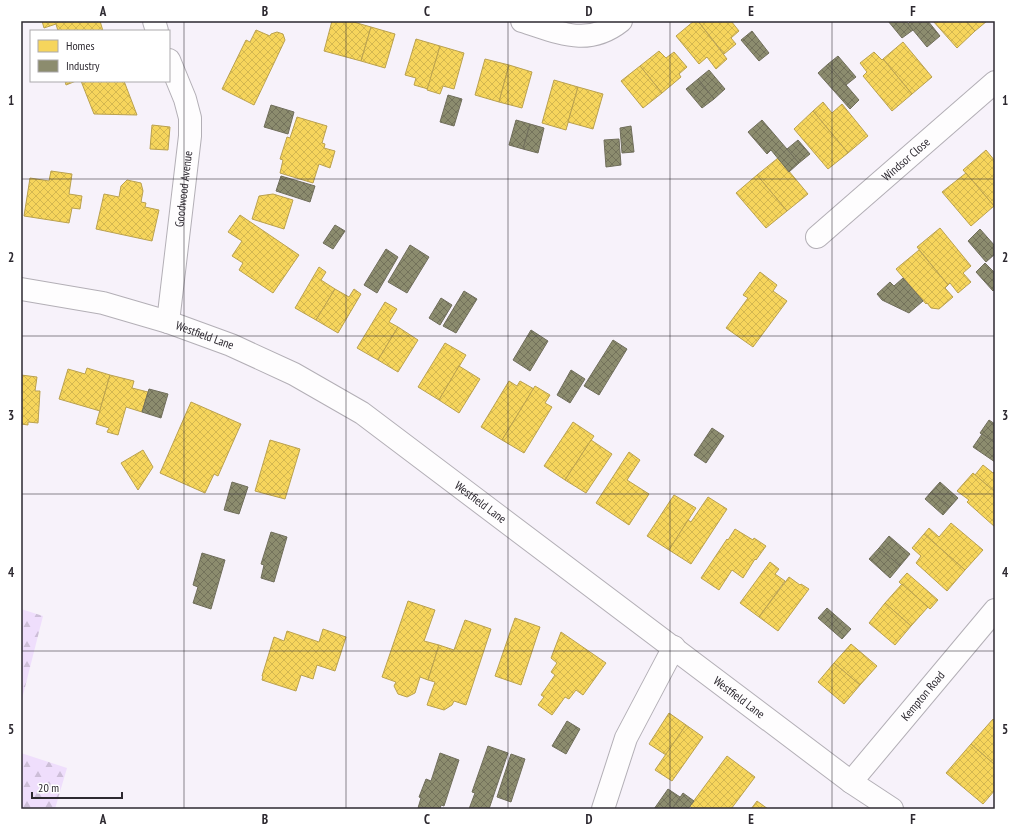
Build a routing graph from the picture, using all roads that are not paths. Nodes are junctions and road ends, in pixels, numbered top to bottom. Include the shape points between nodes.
1 (522, 21) edge
2 (621, 21) edge
3 (170, 62) edge
4 (995, 82) edge
5 (817, 237) dead end
6 (21, 289) edge
7 (168, 322) junction
8 (995, 610) edge
9 (674, 648) junction
10 (851, 782) junction
11 (603, 809) edge
12 (892, 809) edge

1 - 2 street via 569,36 584,37 612,29
3 - 7 street, Goodwood Avenue via 185,99 190,118 190,136
4 - 5 street, Windsor Close
6 - 7 street, Westfield Lane via 103,303
7 - 9 street, Westfield Lane via 231,344 294,374 362,413
8 - 10 street, Kempton Road
9 - 10 street, Westfield Lane
9 - 11 street via 626,738
10 - 12 street, Westfield Lane

